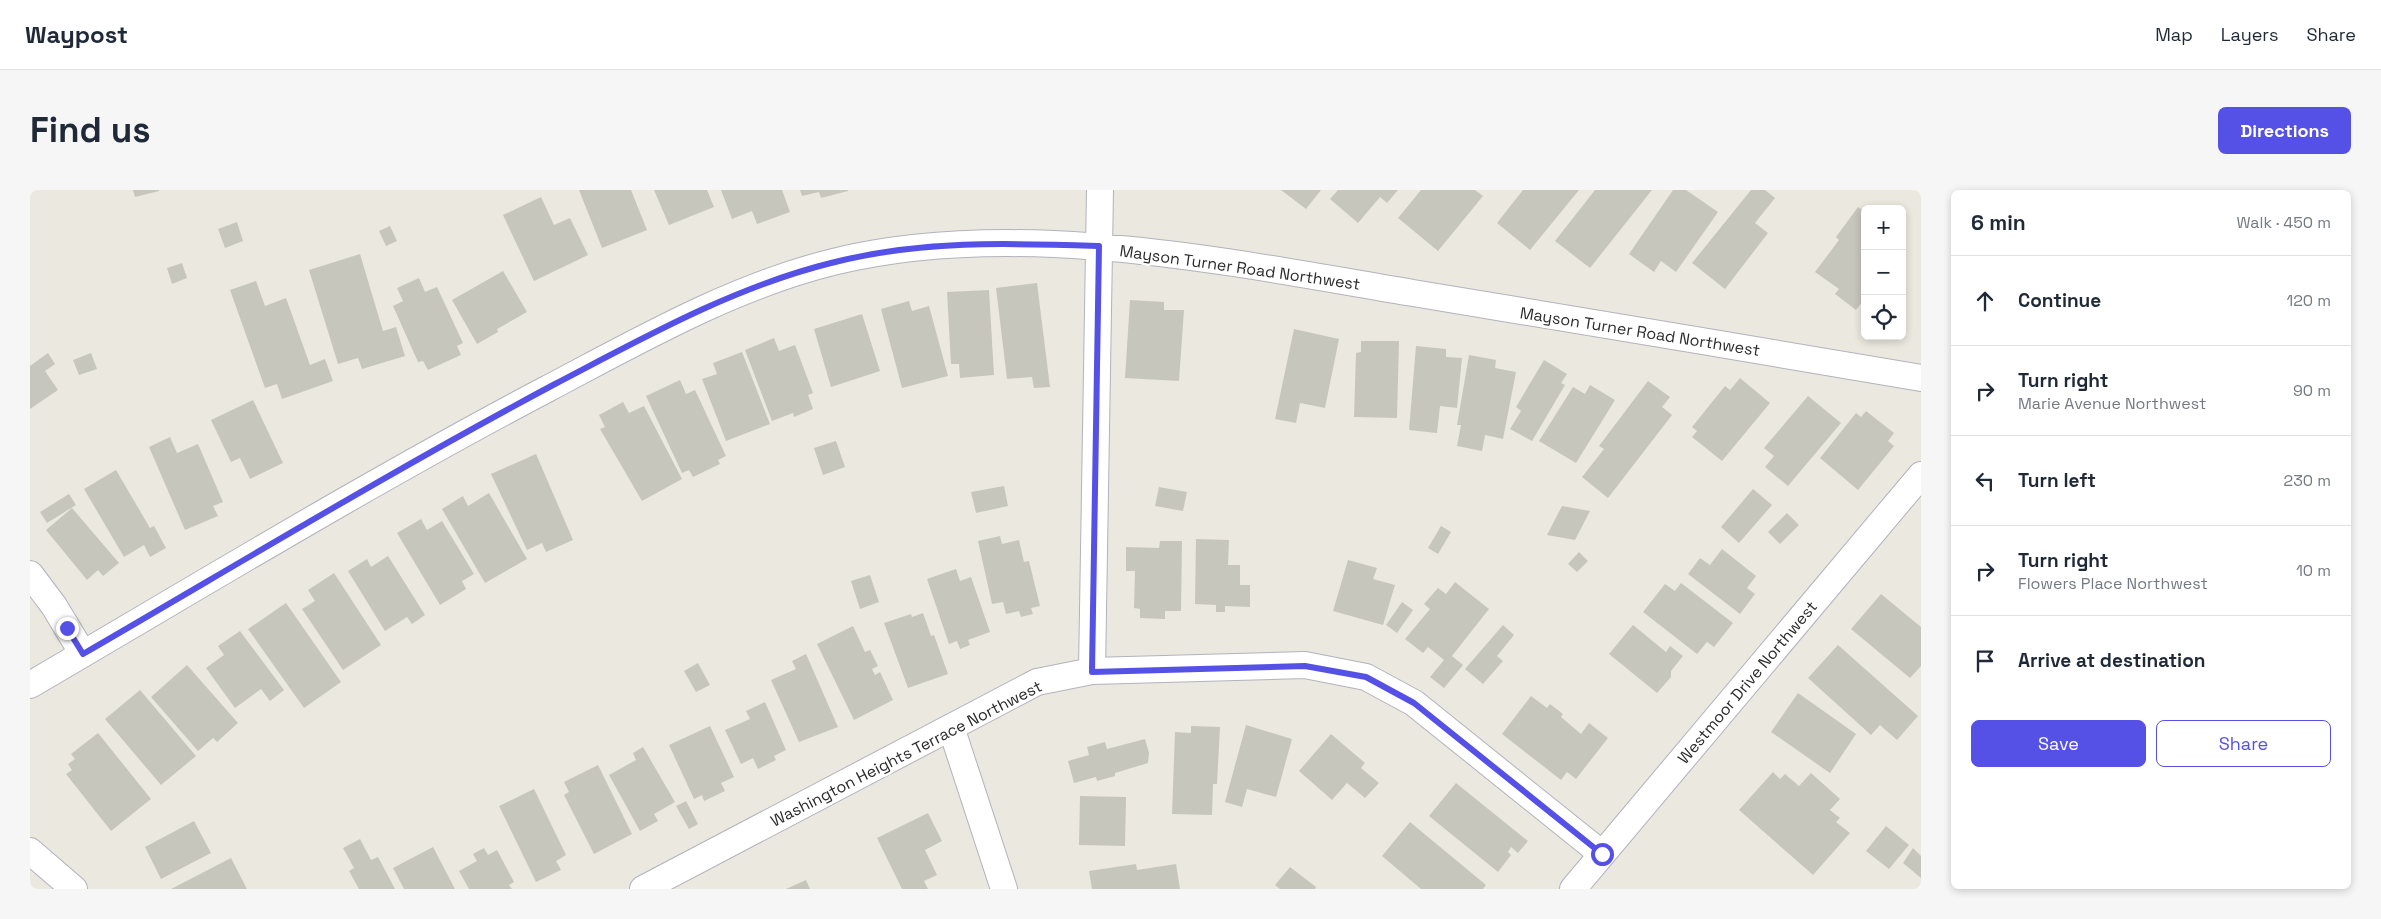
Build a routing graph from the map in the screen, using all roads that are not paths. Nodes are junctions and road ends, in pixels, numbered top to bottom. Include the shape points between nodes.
1 (1100, 190) edge
2 (1099, 246) junction
3 (1921, 378) edge
4 (1921, 474) edge
5 (30, 574) edge
6 (83, 654) junction
7 (1092, 672) junction
8 (30, 685) edge
9 (951, 727) junction
10 (30, 851) edge
11 (1602, 854) junction
12 (74, 889) edge
13 (643, 889) edge
14 (1004, 889) edge
15 (1572, 889) edge

1 - 2 street
2 - 3 street, Mayson Turner Road Northwest via 1265,268
2 - 6 street, Mayson Turner Road Northwest via 984,243 911,247 831,263 753,288 641,339 486,421
2 - 7 street
4 - 11 street, Westmoor Drive Northwest
5 - 6 street
6 - 8 street, Mayson Turner Road Northwest
7 - 9 street, Washington Heights Terrace Northwest via 1038,682
7 - 11 street, Washington Heights Terrace Northwest via 1305,666 1366,677 1414,703
9 - 13 street, Washington Heights Terrace Northwest
9 - 14 street
10 - 12 street
11 - 15 street, Westmoor Drive Northwest

